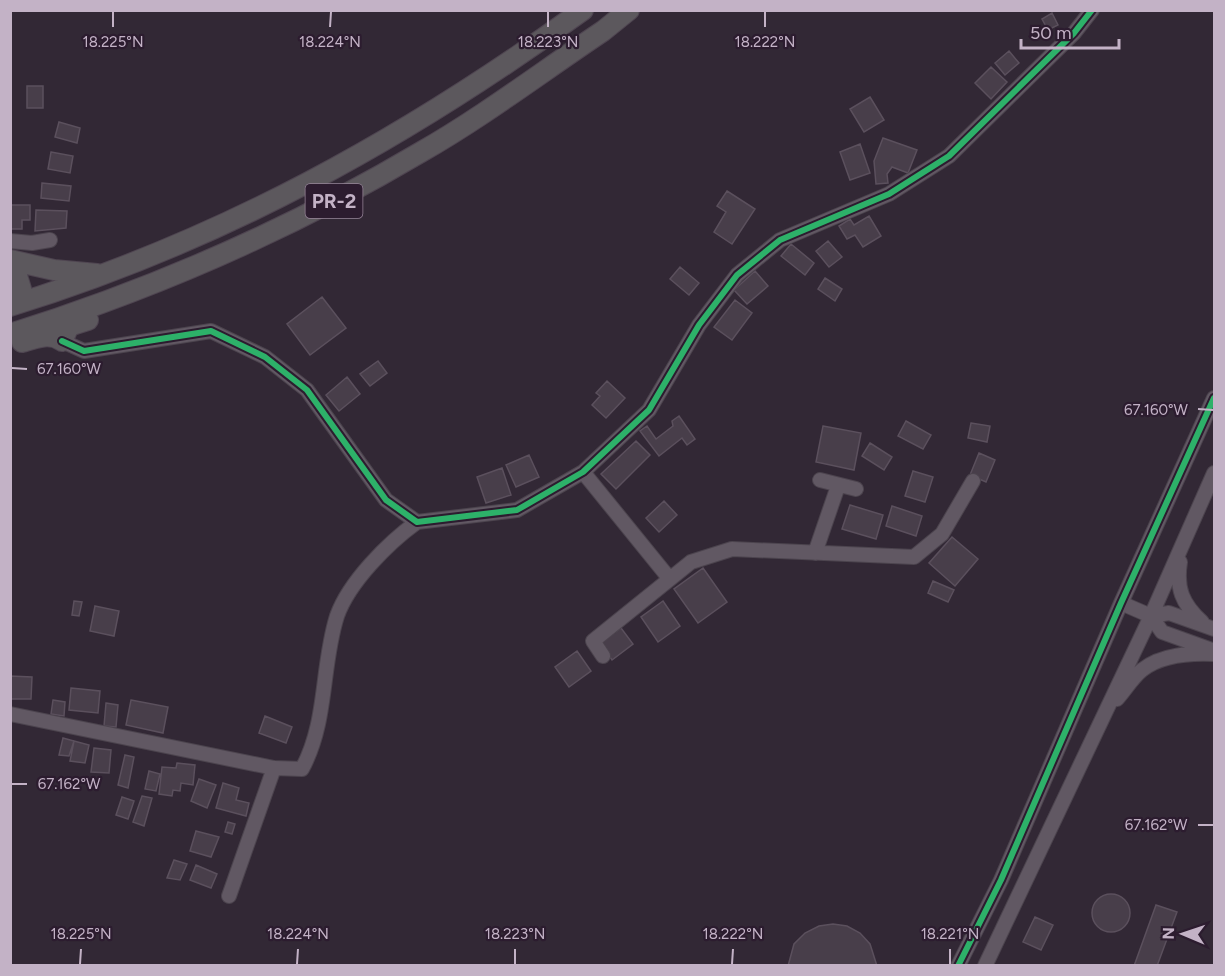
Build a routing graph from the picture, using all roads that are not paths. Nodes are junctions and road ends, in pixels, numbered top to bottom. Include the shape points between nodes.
1 (629, 10) edge
2 (1092, 10) edge
3 (582, 11) edge
4 (50, 240) dead end
5 (10, 241) edge
6 (10, 260) edge
7 (10, 273) edge
8 (103, 275) junction
9 (143, 287) junction
10 (10, 306) edge
11 (10, 334) edge
12 (62, 341) junction
13 (10, 345) edge
14 (1215, 398) edge
15 (583, 472) junction
16 (1215, 473) edge
17 (820, 480) dead end
18 (973, 481) dead end
19 (838, 486) junction
20 (856, 489) dead end
21 (417, 522) junction
22 (1184, 542) junction
23 (815, 553) junction
24 (669, 578) junction
25 (1121, 603) junction
26 (1151, 616) junction
27 (1211, 628) edge
28 (1215, 652) edge
29 (603, 657) dead end
30 (1106, 712) junction
31 (10, 714) edge
32 (274, 768) junction
33 (229, 896) dead end
34 (976, 930) junction
35 (998, 941) junction
36 (958, 966) edge
37 (985, 966) edge

1 - 9 highway, PR-2 via 424,151 299,220
2 - 15 street via 1074,33 949,156 889,194 780,240 737,275 699,325 648,410
3 - 8 highway, PR-2 via 351,162 201,236
4 - 5 street
6 - 8 highway
7 - 10 highway via 17,276 21,289
8 - 10 highway, PR-2
9 - 11 highway, PR-2
9 - 12 highway via 128,304 69,326
12 - 13 highway via 41,336
12 - 21 street via 84,351 211,331 265,357 307,390 386,500
14 - 25 street
15 - 21 street via 517,510
15 - 24 street
16 - 22 street
17 - 19 street
18 - 23 street via 942,534 914,557
19 - 20 street
19 - 23 street
21 - 32 street via 393,539 364,572 338,616 314,747 302,769
22 - 26 street
22 - 27 street via 1178,578 1181,597 1189,610
23 - 24 street via 732,549 692,562
24 - 29 street via 593,641
25 - 26 street
25 - 34 street
26 - 27 street via 1169,613
26 - 28 street via 1162,632
26 - 30 street
28 - 30 street via 1165,659 1142,670
30 - 35 street
31 - 32 street
32 - 33 street
34 - 35 street
34 - 36 street
35 - 37 street

